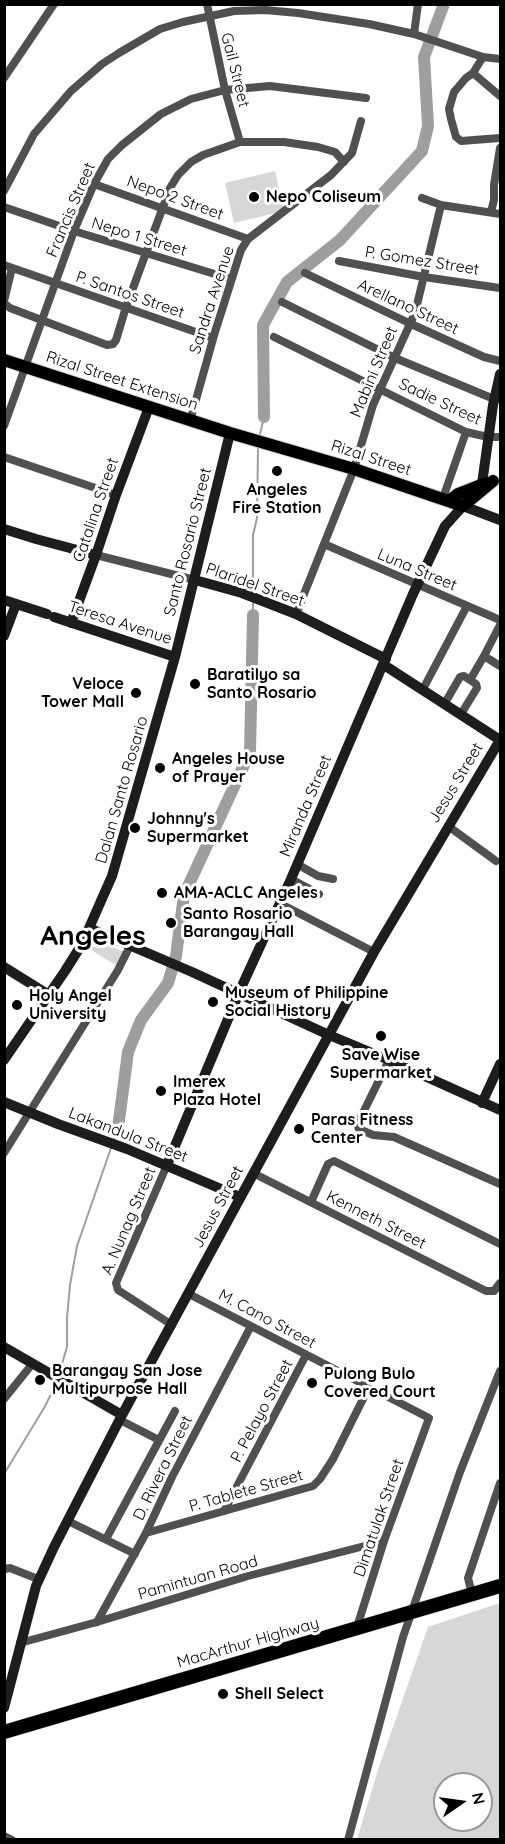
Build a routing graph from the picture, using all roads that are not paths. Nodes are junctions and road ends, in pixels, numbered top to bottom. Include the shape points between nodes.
1 (54, 4) edge
2 (207, 4) edge
3 (418, 4) edge
4 (208, 15) junction
5 (414, 34) junction
6 (483, 57) junction
7 (501, 59) edge
8 (473, 73) junction
9 (4, 78) edge
10 (225, 90) junction
11 (501, 96) edge
12 (366, 98) dead end
13 (361, 121) dead end
14 (501, 138) edge
15 (240, 142) junction
16 (501, 148) edge
17 (344, 162) junction
18 (94, 184) junction
19 (4, 191) edge
20 (422, 198) dead end
21 (441, 205) junction
22 (4, 207) edge
23 (161, 207) junction
24 (491, 212) junction
25 (501, 214) edge
26 (74, 231) junction
27 (248, 239) junction
28 (146, 253) junction
29 (339, 261) dead end
30 (8, 267) edge
31 (305, 273) dead end
32 (424, 277) junction
33 (231, 279) junction
34 (56, 284) junction
35 (501, 288) edge
36 (4, 302) edge
37 (282, 302) dead end
38 (126, 307) junction
39 (42, 319) junction
40 (409, 323) junction
41 (274, 337) dead end
42 (213, 338) junction
43 (395, 358) junction
44 (4, 360) edge
45 (501, 362) edge
46 (25, 367) junction
47 (501, 374) edge
48 (380, 388) junction
49 (497, 399) edge
50 (149, 407) junction
51 (190, 421) junction
52 (4, 426) edge
53 (466, 432) junction
54 (230, 433) junction
55 (488, 437) junction
56 (501, 437) edge
57 (4, 457) edge
58 (354, 469) junction
59 (489, 484) edge
60 (116, 495) junction
61 (446, 499) junction
62 (463, 506) junction
63 (501, 520) edge
64 (445, 525) junction
65 (4, 529) edge
66 (324, 544) junction
67 (96, 555) junction
68 (195, 580) junction
69 (418, 585) junction
70 (4, 600) edge
71 (16, 604) junction
72 (467, 606) junction
73 (296, 614) junction
74 (501, 620) edge
75 (71, 623) junction
76 (501, 626) edge
77 (4, 636) edge
78 (484, 656) junction
79 (175, 657) junction
80 (385, 662) junction
81 (501, 666) edge
82 (470, 680) junction
83 (423, 689) junction
84 (445, 703) junction
85 (461, 714) junction
86 (500, 739) edge
87 (448, 826) junction
88 (496, 861) dead end
89 (297, 864) junction
90 (291, 879) junction
91 (333, 879) dead end
92 (319, 894) dead end
93 (279, 903) junction
94 (90, 928) junction
95 (130, 946) junction
96 (374, 952) junction
97 (4, 967) edge
98 (239, 994) junction
99 (48, 995) junction
100 (329, 1035) junction
101 (4, 1060) edge
102 (389, 1060) junction
103 (501, 1064) edge
104 (4, 1102) edge
105 (482, 1102) junction
106 (501, 1110) edge
107 (28, 1113) junction
108 (4, 1153) edge
109 (167, 1165) junction
110 (254, 1173) junction
111 (501, 1184) edge
112 (240, 1197) junction
113 (311, 1202) junction
114 (501, 1244) edge
115 (501, 1282) edge
116 (189, 1294) junction
117 (172, 1325) junction
118 (251, 1326) junction
119 (4, 1347) edge
120 (306, 1355) junction
121 (33, 1363) junction
122 (501, 1371) edge
123 (369, 1387) junction
124 (4, 1399) edge
125 (175, 1411) dead end
126 (121, 1417) junction
127 (429, 1418) joint
128 (159, 1440) junction
129 (501, 1483) edge
130 (496, 1505) edge
131 (224, 1511) junction
132 (68, 1521) junction
133 (146, 1533) junction
134 (106, 1539) junction
135 (384, 1541) junction
136 (135, 1554) junction
137 (6, 1569) edge
138 (38, 1579) junction
139 (501, 1586) edge
140 (472, 1594) junction
141 (411, 1611) junction
142 (97, 1622) junction
143 (357, 1628) junction
144 (20, 1643) junction
145 (4, 1708) edge
146 (4, 1732) edge
147 (4, 1836) edge
148 (12, 1839) edge
149 (348, 1839) edge

1 - 9 street
2 - 4 street, Gail Street
3 - 5 street
4 - 5 street via 265,10 298,13
4 - 10 street, Gail Street
4 - 19 street via 160,29 85,78 34,134
5 - 6 street
6 - 7 street
6 - 8 street
8 - 11 street
8 - 14 street via 451,100 449,109 456,137 461,141
10 - 12 street, Francis Street via 270,86
10 - 15 street, Gail Street
10 - 18 street, Francis Street via 191,99 153,120 108,159
13 - 17 street via 354,148
15 - 17 street via 318,147 335,152
15 - 23 street via 191,162 174,181
16 - 24 street
17 - 27 street, Sandra Avenue
18 - 23 street, Nepo 2 Street
18 - 26 street, Francis Street
20 - 21 street
21 - 24 street
21 - 32 street, Mabini Street
22 - 26 street, Nepo 1 Street
23 - 27 street, Nepo 2 Street
23 - 28 street
24 - 25 street
26 - 28 street, Nepo 1 Street
26 - 34 street, Francis Street
27 - 33 street, Sandra Avenue
28 - 33 street, Nepo 1 Street
28 - 38 street
29 - 32 street, P. Gomez Street
30 - 34 street, P. Santos Street
30 - 36 street
31 - 40 street, Arellano Street
32 - 35 street, P. Gomez Street
32 - 40 street, Mabini Street
33 - 42 street, Sandra Avenue
34 - 38 street, P. Santos Street
34 - 39 street, Francis Street
36 - 39 street via 10,308
37 - 43 street
38 - 39 street via 116,340 107,345
38 - 42 street, P. Santos Street
39 - 46 street, Francis Street
40 - 43 street, Mabini Street
40 - 45 street, Arellano Street
41 - 48 street, Sadie Street
42 - 51 street, Sandra Avenue
43 - 48 street, Mabini Street
43 - 49 street
44 - 46 main road, Rizal Street Extension
46 - 50 main road, Rizal Street Extension
46 - 52 street, Francis Street
47 - 49 street
48 - 53 street, Sadie Street
48 - 58 street, Mabini Street
49 - 55 street
50 - 51 main road, Rizal Street Extension
50 - 60 street, Catalina Street
51 - 54 main road, Rizal Street Extension
53 - 55 street, Sadie Street
53 - 61 street
54 - 58 main road, Rizal Street
54 - 68 street, Santo Rosario Street
55 - 56 street, Sadie Street
55 - 59 street
57 - 60 street
58 - 61 main road, Rizal Street
58 - 66 street, Mabini Street
59 - 61 main road
59 - 62 main road
60 - 67 street, Catalina Street
61 - 62 main road, Rizal Street
61 - 64 street, Miranda Street
62 - 63 street, Rizal Street
62 - 64 street, Miranda Street
64 - 69 street, Miranda Street
65 - 67 street, Plaridel Street
66 - 69 street, Luna Street
66 - 73 street, Mabini Street
67 - 68 street, Plaridel Street
67 - 75 street, Catalina Street
68 - 73 street, Plaridel Street
68 - 79 street, Santo Rosario Street
69 - 72 street, Luna Street
69 - 80 street, Miranda Street
70 - 71 street, Teresa Avenue
71 - 75 street, Teresa Avenue
71 - 77 street
72 - 74 street, Luna Street
72 - 83 street
73 - 80 street, Plaridel Street
75 - 79 street, Teresa Avenue
76 - 78 street
78 - 81 street
78 - 82 street
79 - 94 street, Dalan Santo Rosario via 112,876
80 - 83 street, Plaridel Street
80 - 89 street, Miranda Street
82 - 84 street via 460,677
82 - 85 street via 477,688
83 - 84 street, Plaridel Street
84 - 85 street, Plaridel Street
85 - 86 street, Plaridel Street
86 - 87 street, Jesus Street
87 - 88 street
87 - 96 street, Jesus Street
89 - 90 street, Miranda Street
89 - 91 street
90 - 92 street
90 - 93 street, Miranda Street
93 - 96 street
93 - 98 street, Miranda Street
94 - 95 street
94 - 99 street
95 - 98 street
95 - 107 street
96 - 100 street, Jesus Street
97 - 99 street
98 - 100 street
98 - 109 street, Miranda Street
99 - 101 street
100 - 102 street
100 - 110 street, Jesus Street
102 - 105 street
102 - 111 street via 357,1125 359,1128 373,1136 394,1137
103 - 105 street
104 - 107 street, Lakandula Street
105 - 106 street
107 - 108 street
107 - 109 street, Lakandula Street
109 - 112 street, Lakandula Street
109 - 117 street, A. Nunag Street via 116,1287
110 - 112 street, Jesus Street
110 - 113 street, Kenneth Street
112 - 116 street, Jesus Street
113 - 114 street via 328,1164 334,1161
113 - 115 street, Kenneth Street via 486,1290 494,1291
116 - 117 street, Jesus Street
116 - 118 street, M. Cano Street
117 - 126 street, Jesus Street
118 - 120 street, M. Cano Street
118 - 133 street, D. Rivera Street
119 - 121 street
120 - 123 street, M. Cano Street
120 - 131 street, P. Pelayo Street
121 - 124 street
121 - 126 street
122 - 141 street via 463,1463
123 - 127 street, M. Cano Street
123 - 131 street, P. Tablete Street via 333,1459 314,1486
125 - 128 street
126 - 128 street
126 - 132 street, Jesus Street
127 - 135 street, Dimatulak Street
128 - 134 street
129 - 130 street
130 - 140 street via 468,1578
131 - 133 street, P. Tablete Street
132 - 134 street
132 - 138 street, Jesus Street
133 - 136 street, D. Rivera Street
134 - 136 street
135 - 142 street, Pamintuan Road via 248,1576
135 - 143 street, Dimatulak Street
136 - 142 street, D. Rivera Street
137 - 138 street
138 - 144 street, Jesus Street
139 - 140 highway, MacArthur Highway
140 - 141 highway, MacArthur Highway
141 - 143 highway, MacArthur Highway
141 - 149 street
142 - 144 street, Pamintuan Road
143 - 146 highway, MacArthur Highway
144 - 145 street, Jesus Street
147 - 148 street

